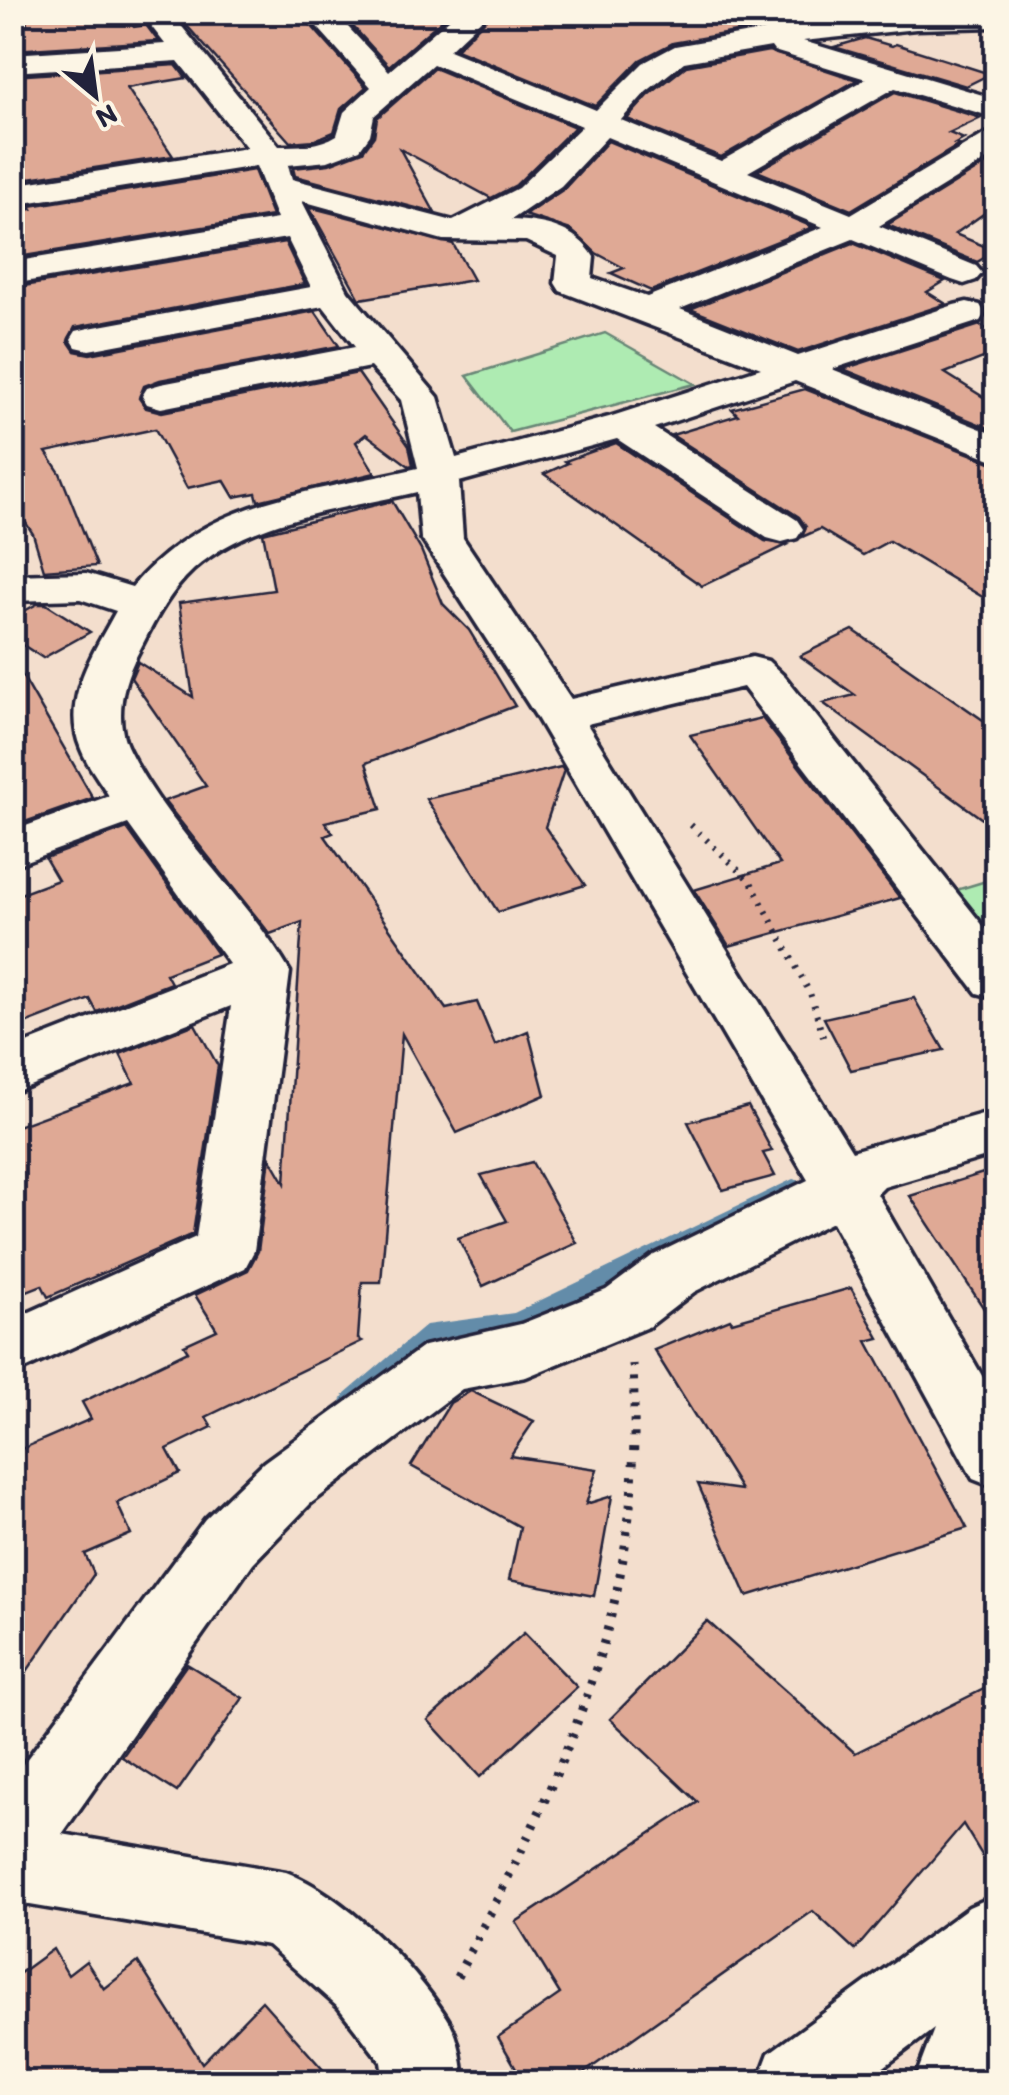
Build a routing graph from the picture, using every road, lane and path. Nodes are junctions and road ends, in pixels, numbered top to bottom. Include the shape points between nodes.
1 (154, 12) edge
2 (318, 12) edge
3 (476, 12) edge
4 (728, 12) edge
5 (996, 18) edge
6 (916, 20) junction
7 (765, 39) junction
8 (996, 40) edge
9 (427, 51) junction
10 (182, 52) junction
11 (12, 63) edge
12 (893, 77) junction
13 (388, 87) junction
14 (996, 108) edge
15 (599, 122) junction
16 (996, 141) edge
17 (273, 170) junction
18 (723, 173) junction
19 (12, 195) edge
20 (299, 226) junction
21 (853, 226) junction
22 (447, 232) junction
23 (980, 269) edge
24 (12, 273) edge
25 (332, 294) junction
26 (648, 308) junction
27 (982, 319) edge
28 (89, 339) dead end
29 (379, 354) junction
30 (797, 369) junction
31 (161, 396) dead end
32 (623, 425) junction
33 (996, 448) edge
34 (440, 476) junction
35 (782, 529) dead end
36 (18, 575) edge
37 (143, 602) junction
38 (560, 716) junction
39 (138, 803) junction
40 (12, 849) edge
41 (262, 972) junction
42 (996, 979) edge
43 (12, 1072) edge
44 (996, 1132) edge
45 (844, 1188) junction
46 (628, 1308) junction
47 (12, 1349) edge
48 (996, 1459) edge
49 (12, 1842) edge
50 (12, 1864) edge
51 (991, 1939) edge
52 (422, 2064) edge
53 (798, 2082) edge
54 (954, 2082) edge

1 - 10 street
2 - 13 street
3 - 9 street
4 - 7 street
5 - 6 street
6 - 7 street
6 - 8 street
7 - 12 street
7 - 15 street via 675,55
9 - 13 street
9 - 15 street
10 - 11 street
10 - 17 street
12 - 14 street
12 - 18 street
13 - 17 street via 360,112 346,144
15 - 18 street
15 - 22 street via 533,194
16 - 21 street
17 - 19 street
17 - 20 street
17 - 22 street via 314,192
18 - 21 street
20 - 24 street
20 - 25 street
21 - 23 street
21 - 26 street
22 - 26 street via 522,230 556,239 575,251 580,265 574,283
23 - 27 street via 954,282 951,292
25 - 28 street
25 - 29 street
26 - 30 street
27 - 30 street
29 - 31 street
29 - 34 street via 419,397
30 - 32 street
30 - 33 street
32 - 34 street
32 - 35 street
34 - 37 street via 255,518 172,566
34 - 38 street via 442,538
36 - 37 street
37 - 39 street via 106,669 97,703 102,747
38 - 42 street via 752,670
38 - 45 street
39 - 40 street
39 - 41 street
41 - 43 street
41 - 47 street via 224,1250
44 - 45 street via 864,1170
45 - 46 street via 673,1274
45 - 48 street
46 - 49 street via 526,1350 446,1365 287,1484 229,1541
46 - 52 path via 636,1394 628,1552 607,1636 528,1842
50 - 52 street via 286,1910 368,1980
51 - 53 street
51 - 54 street via 974,2030

